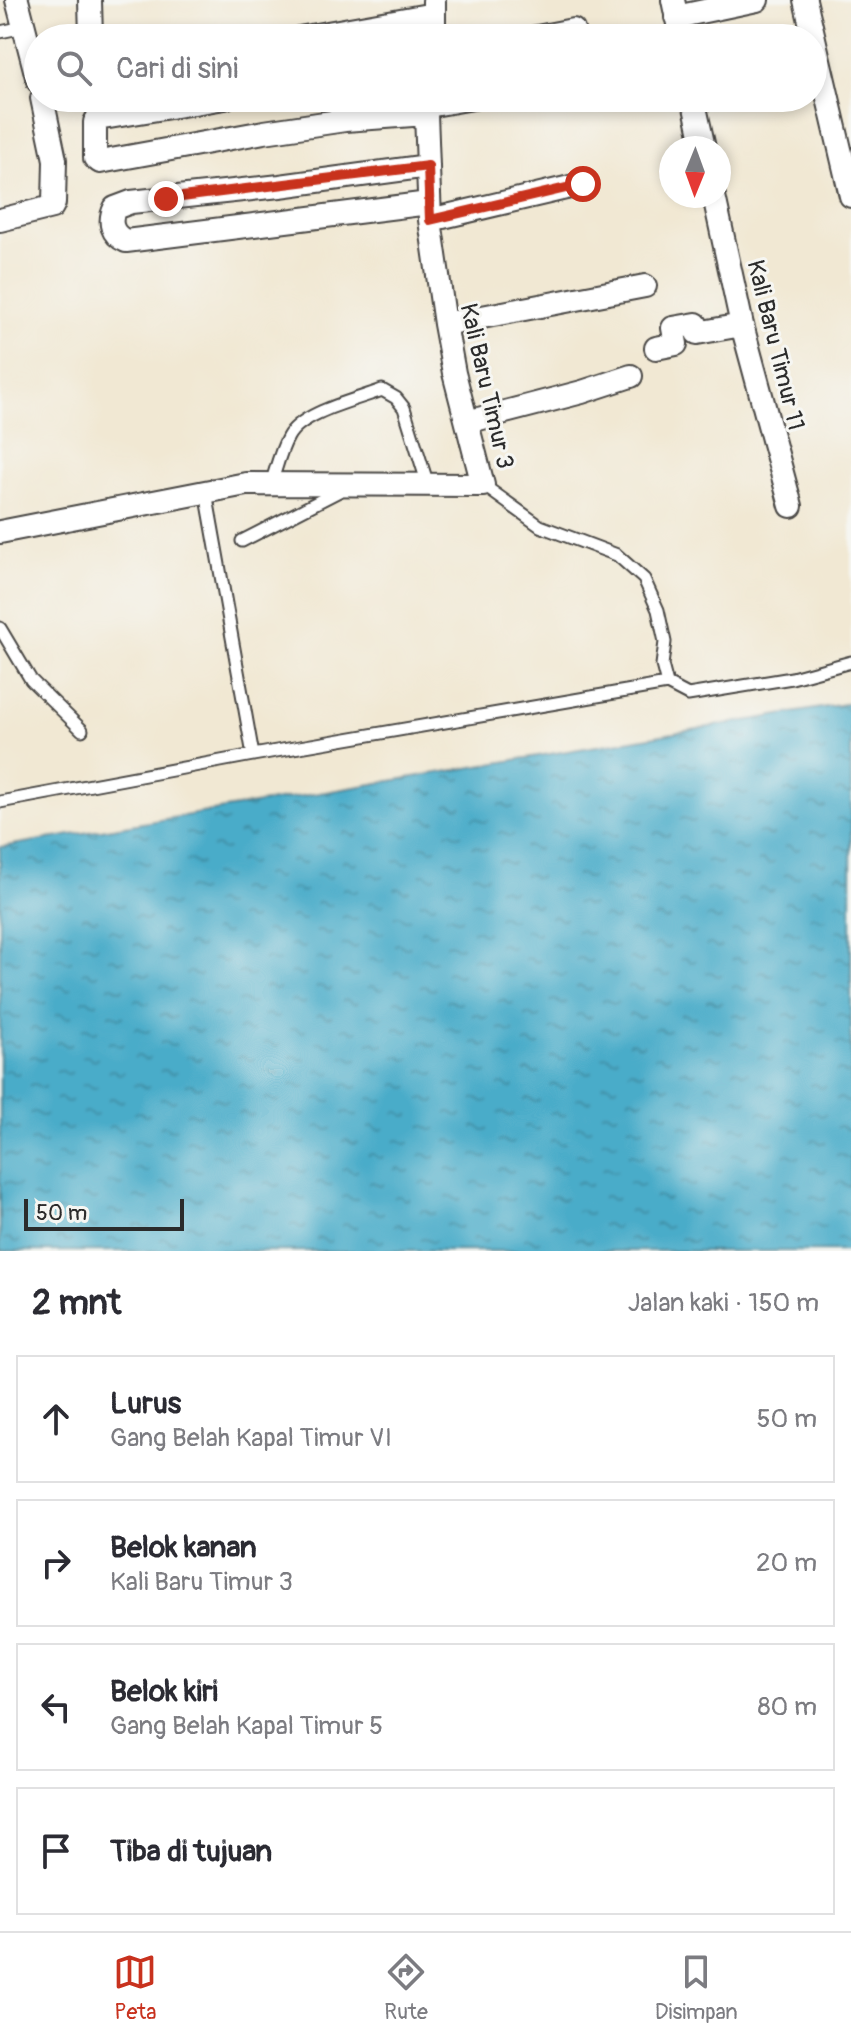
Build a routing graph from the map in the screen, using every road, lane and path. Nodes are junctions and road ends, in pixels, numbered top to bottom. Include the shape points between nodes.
1 (17, 0) edge
2 (90, 0) edge
3 (757, 0) edge
4 (805, 0) edge
5 (434, 7) edge
6 (676, 18) edge
7 (91, 24) edge
8 (360, 24) edge
9 (811, 24) edge
10 (24, 27) joint
11 (0, 32) edge
12 (851, 95) edge
13 (827, 96) edge
14 (828, 100) junction
15 (45, 112) edge
16 (97, 112) edge
17 (392, 112) edge
18 (428, 112) edge
19 (696, 112) edge
20 (701, 136) edge
21 (428, 166) junction
22 (583, 184) dead end
23 (851, 196) edge
24 (717, 208) edge
25 (429, 211) junction
26 (0, 220) edge
27 (645, 286) dead end
28 (445, 324) junction
29 (742, 325) junction
30 (656, 348) dead end
31 (631, 376) dead end
32 (467, 422) junction
33 (271, 484) junction
34 (353, 485) junction
35 (428, 485) junction
36 (483, 485) junction
37 (206, 492) junction
38 (791, 506) dead end
39 (0, 532) edge
40 (242, 541) dead end
41 (0, 628) edge
42 (851, 662) edge
43 (667, 684) junction
44 (82, 730) dead end
45 (253, 755) junction
46 (0, 802) edge

1 - 10 street
2 - 7 street
3 - 6 street
4 - 9 street
5 - 8 street
10 - 11 lane
12 - 14 street
13 - 14 street
14 - 23 street
15 - 26 street via 55,160 52,207
16 - 17 street via 100,162
18 - 21 street, Kali Baru Timur 3
19 - 20 street
21 - 25 street, Kali Baru Timur 3
21 - 25 street via 131,202 115,208 111,224 126,241
22 - 25 street
24 - 29 street, Kali Baru Timur 11
25 - 28 street, Kali Baru Timur 3
27 - 28 street
28 - 32 street, Kali Baru Timur 3
29 - 30 street via 697,333 696,324 673,328 676,344
29 - 38 street, Kali Baru Timur 11
31 - 32 street
32 - 36 street, Kali Baru Timur 3
33 - 34 street
33 - 35 lane via 297,424 382,390 404,408
33 - 37 street
34 - 35 street
34 - 40 lane
35 - 36 street
36 - 43 lane, Kali Baru Timur 3 via 540,526 617,555 644,579 658,610
37 - 39 street
37 - 45 lane
41 - 44 lane via 31,680
42 - 43 lane via 817,673 688,695
43 - 45 lane
45 - 46 lane

